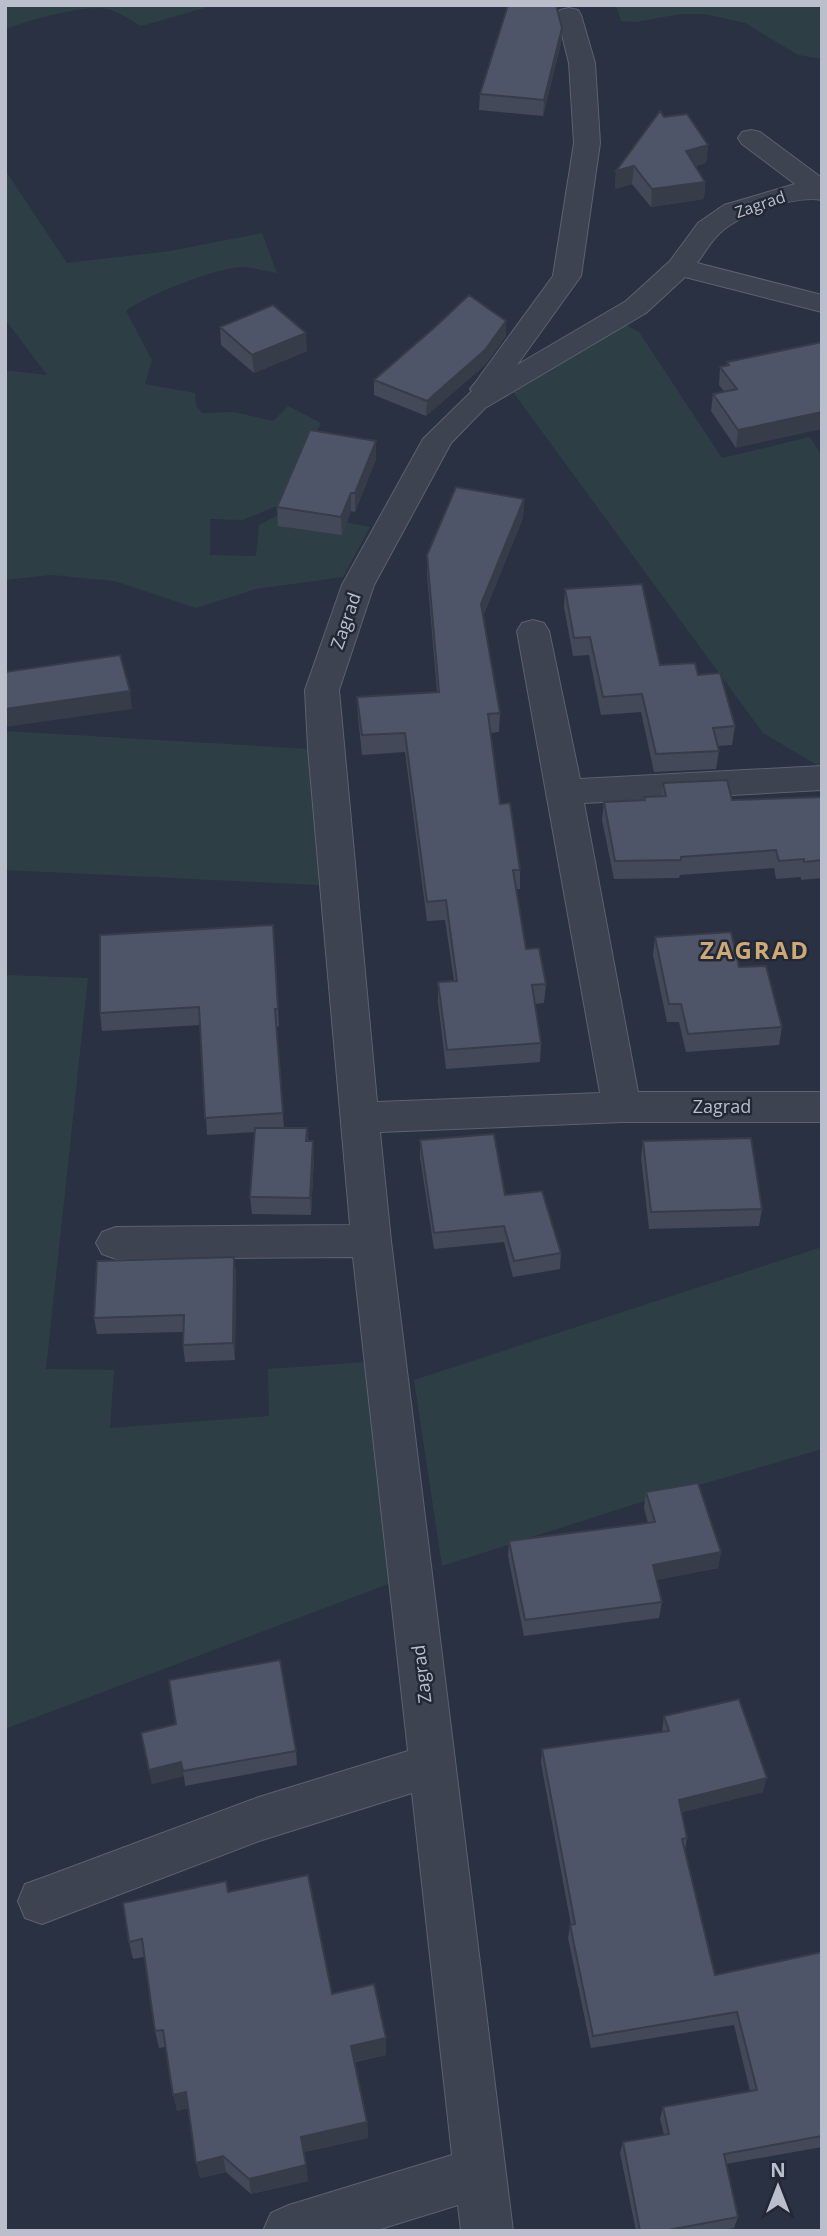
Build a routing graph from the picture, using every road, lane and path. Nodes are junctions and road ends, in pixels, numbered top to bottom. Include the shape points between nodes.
1 (569, 15) dead end
2 (751, 138) dead end
3 (816, 188) edge
4 (680, 267) junction
5 (822, 304) edge
6 (475, 402) junction
7 (533, 631) dead end
8 (822, 778) edge
9 (565, 792) junction
10 (622, 1107) junction
11 (822, 1107) edge
12 (360, 1118) junction
13 (370, 1241) junction
14 (116, 1243) dead end
15 (433, 1765) junction
16 (42, 1901) dead end
17 (480, 2172) junction
18 (289, 2231) edge
19 (487, 2231) edge

1 - 6 street via 582,63 587,143 566,276
2 - 3 street
3 - 4 street, Zagrad via 734,211 708,229
4 - 5 street
4 - 6 street, Zagrad via 636,307
6 - 12 street, Zagrad via 438,439 358,585 322,690
7 - 9 street
8 - 9 street
9 - 10 street
10 - 11 street, Zagrad
10 - 12 street, Zagrad
12 - 13 street, Zagrad
13 - 14 street
13 - 15 street, Zagrad
15 - 16 street via 259,1819
15 - 17 street, Zagrad
17 - 18 street
17 - 19 street, Zagrad

